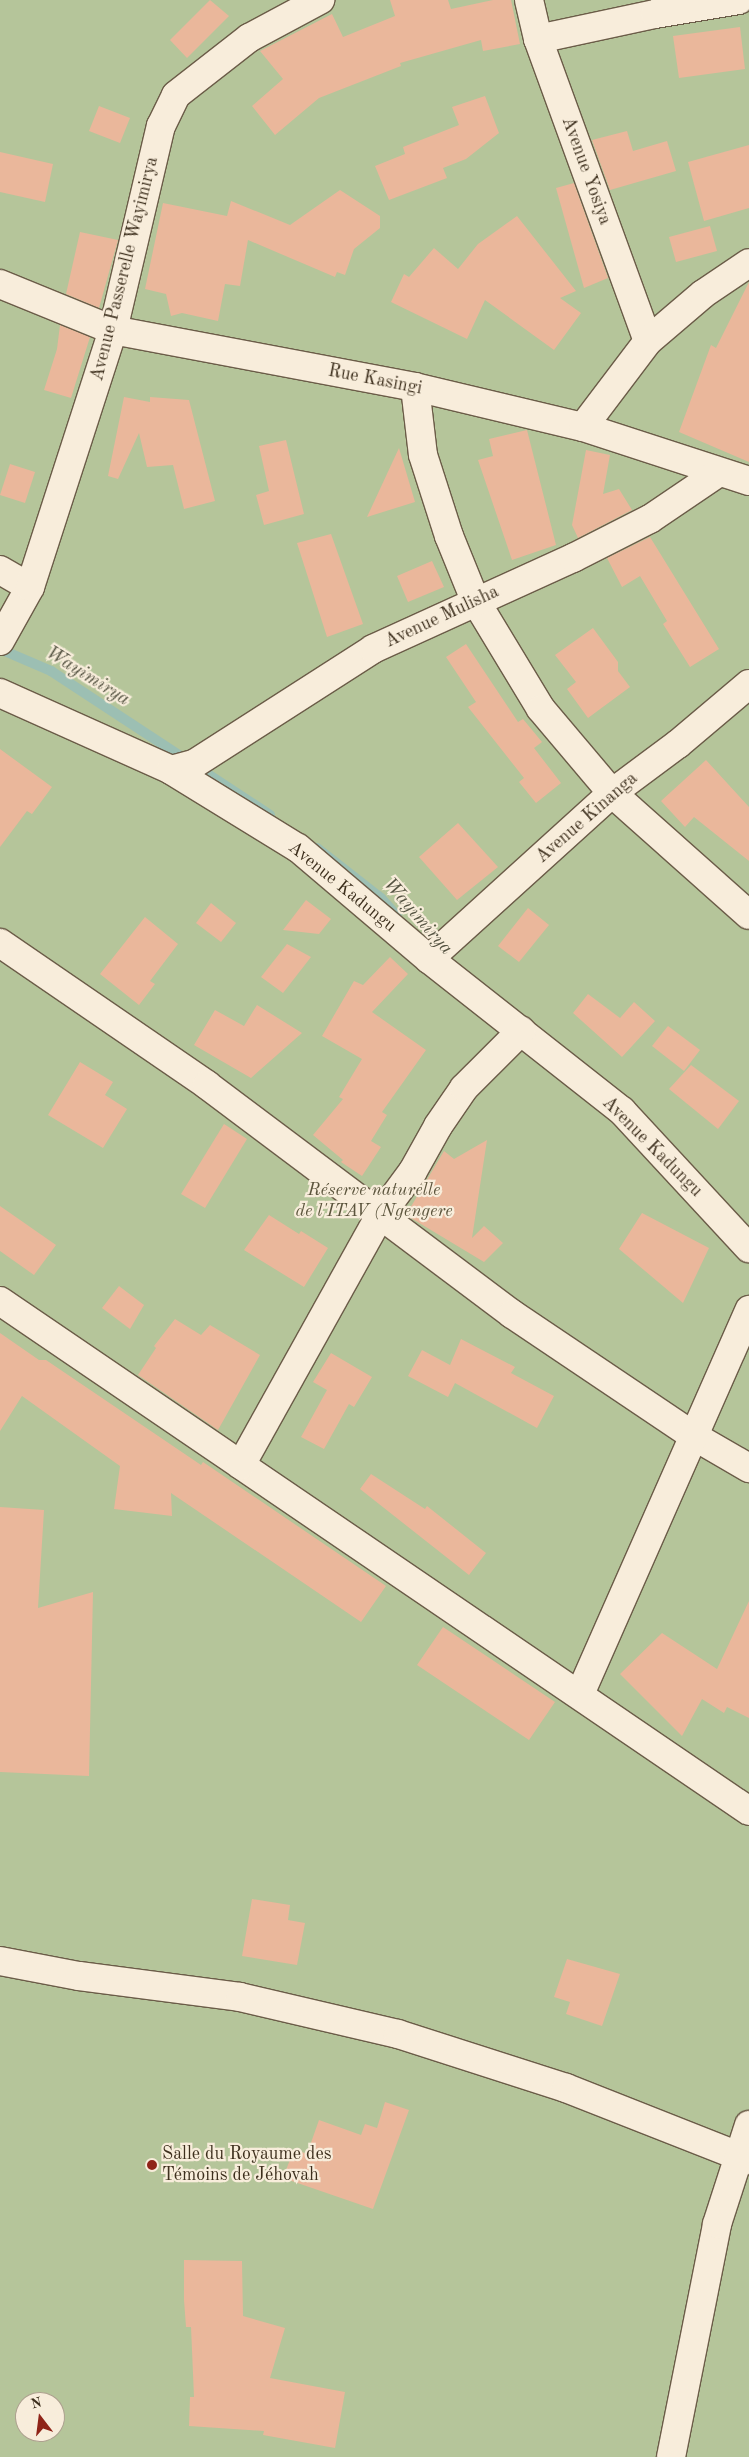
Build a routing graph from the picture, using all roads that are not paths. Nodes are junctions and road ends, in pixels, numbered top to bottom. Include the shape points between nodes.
1 (320, 0) edge
2 (530, 0) edge
3 (739, 0) edge
4 (538, 39) junction
5 (749, 263) edge
6 (0, 284) edge
7 (113, 330) junction
8 (648, 341) junction
9 (416, 387) junction
10 (583, 427) junction
11 (718, 473) junction
12 (749, 481) edge
13 (0, 570) edge
14 (30, 587) junction
15 (476, 600) junction
16 (2, 637) edge
17 (749, 684) edge
18 (0, 693) edge
19 (171, 770) junction
20 (612, 793) junction
21 (749, 915) edge
22 (0, 943) edge
23 (429, 959) junction
24 (521, 1031) junction
25 (379, 1217) junction
26 (749, 1248) edge
27 (0, 1300) edge
28 (749, 1310) edge
29 (692, 1434) junction
30 (241, 1464) junction
31 (749, 1468) edge
32 (580, 1694) junction
33 (746, 1802) edge
34 (0, 1961) edge
35 (749, 2125) edge
36 (744, 2158) edge
37 (670, 2457) edge

1 - 7 street, Avenue Passerelle Wayimirya via 249,38 176,95 161,126
2 - 4 street, Avenue Yosiya
3 - 4 street
4 - 8 street, Avenue Yosiya
5 - 8 street via 703,294
6 - 7 street, Rue Kasingi
7 - 9 street, Rue Kasingi
7 - 14 street, Avenue Passerelle Wayimirya
8 - 10 street
9 - 10 street, Rue Kasingi
9 - 15 street via 423,455 449,536
10 - 11 street, Rue Kasingi
11 - 12 street, Rue Kasingi
11 - 15 street, Avenue Mulisha via 650,518 573,558
13 - 14 street
14 - 16 street, Avenue Passerelle Wayimirya
15 - 19 street, Avenue Mulisha via 373,649 194,764
15 - 20 street via 542,709
17 - 20 street, Avenue Kinanga via 678,744
18 - 19 street, Avenue Kadungu
19 - 23 street, Avenue Kadungu via 298,848
20 - 21 street
20 - 23 street, Avenue Kinanga
22 - 25 street via 207,1085
23 - 24 street, Avenue Kadungu
24 - 25 street via 464,1088 413,1171
24 - 26 street, Avenue Kadungu via 622,1111
25 - 29 street via 512,1314
25 - 30 street
27 - 30 street
28 - 29 street
29 - 31 street
29 - 32 street
30 - 32 street
32 - 33 street
34 - 36 street via 79,1976 240,1997 398,2034 566,2088
35 - 36 street
36 - 37 street via 717,2224

